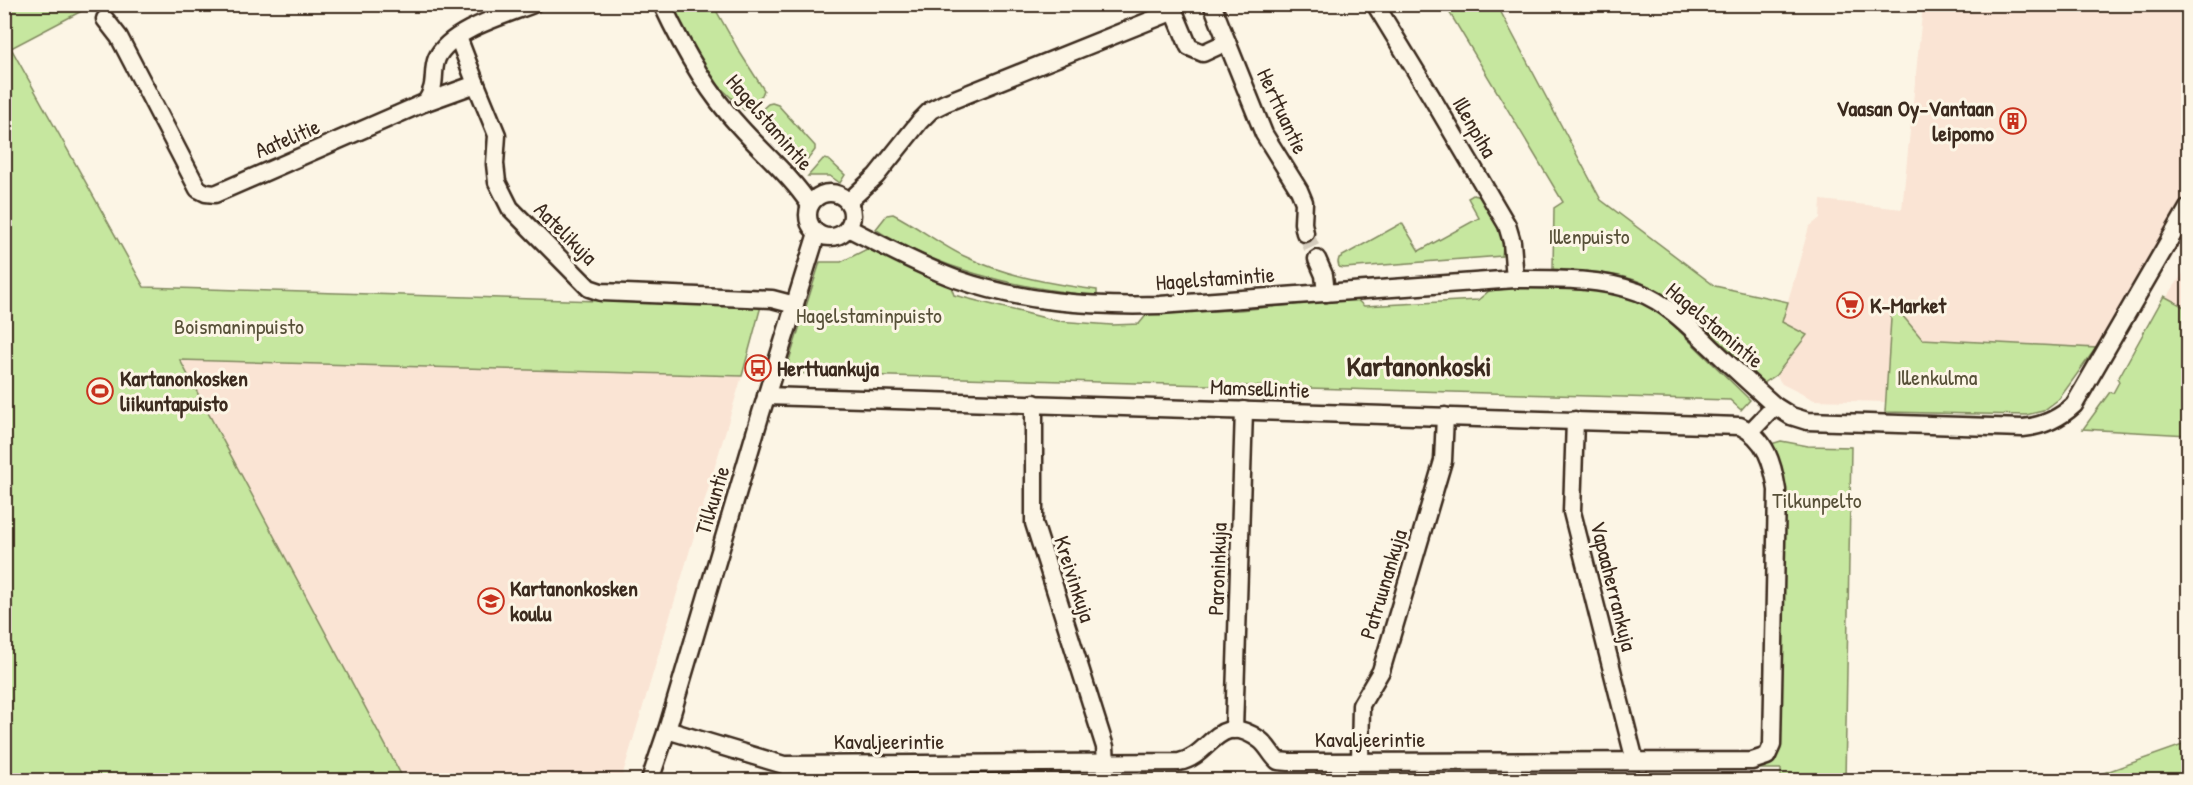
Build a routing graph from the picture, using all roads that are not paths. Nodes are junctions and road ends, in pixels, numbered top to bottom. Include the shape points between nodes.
1 (533, 4) edge
2 (662, 4) edge
3 (1212, 4) edge
4 (1375, 4) edge
5 (1172, 8) edge
6 (105, 19) dead end
7 (458, 37) junction
8 (1227, 42) junction
9 (476, 84) junction
10 (426, 102) junction
11 (848, 202) junction
12 (810, 205) junction
13 (2188, 208) edge
14 (848, 228) junction
15 (818, 233) junction
16 (1305, 233) tunnel mouth
17 (1317, 259) tunnel mouth
18 (1515, 279) junction
19 (1326, 293) junction
20 (795, 305) junction
21 (766, 396) junction
22 (1034, 403) junction
23 (1775, 406) junction
24 (1244, 410) junction
25 (1445, 416) junction
26 (1575, 420) junction
27 (1751, 431) junction
28 (667, 730) junction
29 (1234, 730) junction
30 (1360, 761) junction
31 (1635, 761) junction
32 (1106, 762) junction
33 (650, 780) edge

1 - 7 street
2 - 12 street, Hagelstamintie via 678,39 717,99 796,184
3 - 8 street, Herttuantie
4 - 18 street, Illenpiha via 1507,225
5 - 8 street via 1189,47 1203,52
5 - 11 street via 931,111 876,177
6 - 10 street, Aatelitie via 119,37 198,189 206,193 215,194
7 - 9 street, Aatelikuja
7 - 10 street via 436,59 434,86
8 - 16 street, Herttuantie via 1264,134 1304,202
9 - 10 street
9 - 20 street, Aatelikuja via 497,135 497,182 510,208 589,288 601,292 772,299
11 - 12 street via 828,193
11 - 14 street via 852,215
12 - 15 street via 808,217
13 - 23 street, Hagelstamintie via 2093,375 2074,405 2061,417 2023,428 1864,424 1807,421
14 - 15 street via 831,237
14 - 19 street, Hagelstamintie via 954,278 1033,299 1114,307
15 - 20 street, Tilkuntie
17 - 19 street
18 - 19 street, Hagelstamintie
18 - 23 street, Hagelstamintie via 1609,284 1638,292 1680,318
20 - 21 street, Tilkuntie
21 - 22 street, Mamsellintie
21 - 28 street, Tilkuntie
22 - 24 street, Mamsellintie
22 - 32 street, Kreivinkuja via 1034,523 1105,747
23 - 27 street
24 - 25 street, Mamsellintie
24 - 29 street, Paroninkuja
25 - 26 street, Mamsellintie
25 - 30 street, Patruunankuja via 1443,461 1381,671 1361,705
26 - 27 street, Mamsellintie via 1727,424
26 - 31 street, Vapaaherrankuja via 1572,512
27 - 31 street, Kavaljeerintie via 1770,459 1777,490 1770,751 1752,761
28 - 32 street, Kavaljeerintie via 784,765
28 - 33 street, Tilkuntie
29 - 30 street, Kavaljeerintie via 1259,740 1278,761
29 - 32 street, Kavaljeerintie via 1213,738 1189,760
30 - 31 street, Kavaljeerintie

